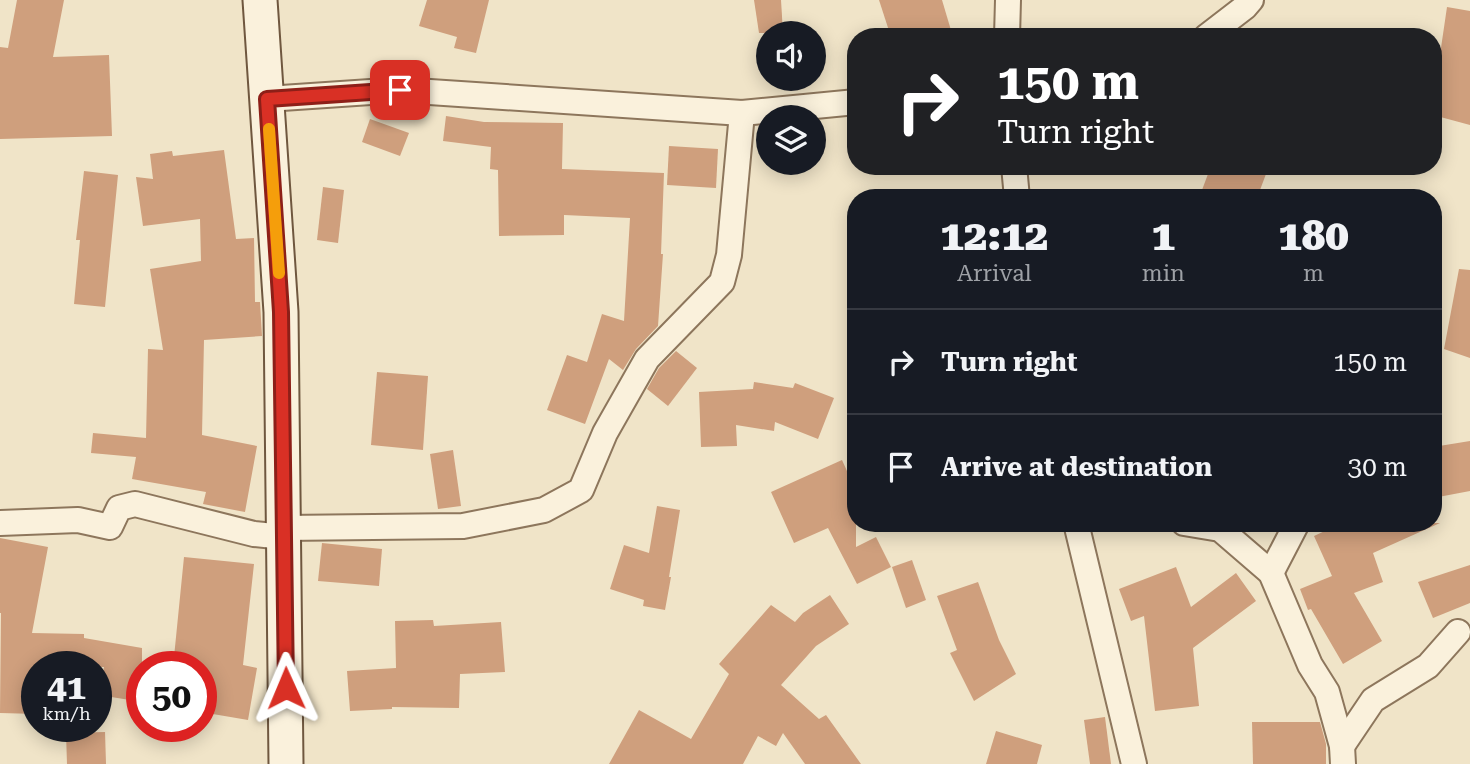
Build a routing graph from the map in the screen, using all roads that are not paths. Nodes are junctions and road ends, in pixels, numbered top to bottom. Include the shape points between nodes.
1 (260, 0) edge
2 (1008, 0) edge
3 (1251, 0) edge
4 (1007, 28) edge
5 (1218, 28) edge
6 (267, 99) junction
7 (847, 103) edge
8 (741, 113) junction
9 (0, 523) edge
10 (1078, 532) edge
11 (1223, 532) edge
12 (1292, 532) edge
13 (284, 533) junction
14 (1271, 573) junction
15 (1458, 632) dead end
16 (1327, 692) junction
17 (1373, 700) junction
18 (1342, 755) edge
19 (286, 764) edge
20 (1134, 764) edge

1 - 6 main road
2 - 4 street
3 - 5 street
6 - 8 street via 400,90
6 - 13 main road via 281,312
7 - 8 street
8 - 13 street via 729,255 722,282 647,359 581,490 544,510 463,526
9 - 13 street via 78,520 110,527 119,508 135,504 254,534
10 - 20 street
11 - 14 street
12 - 14 street
13 - 19 main road
14 - 16 street via 1310,665
15 - 17 street via 1428,666
16 - 17 street
16 - 18 street
17 - 18 street

